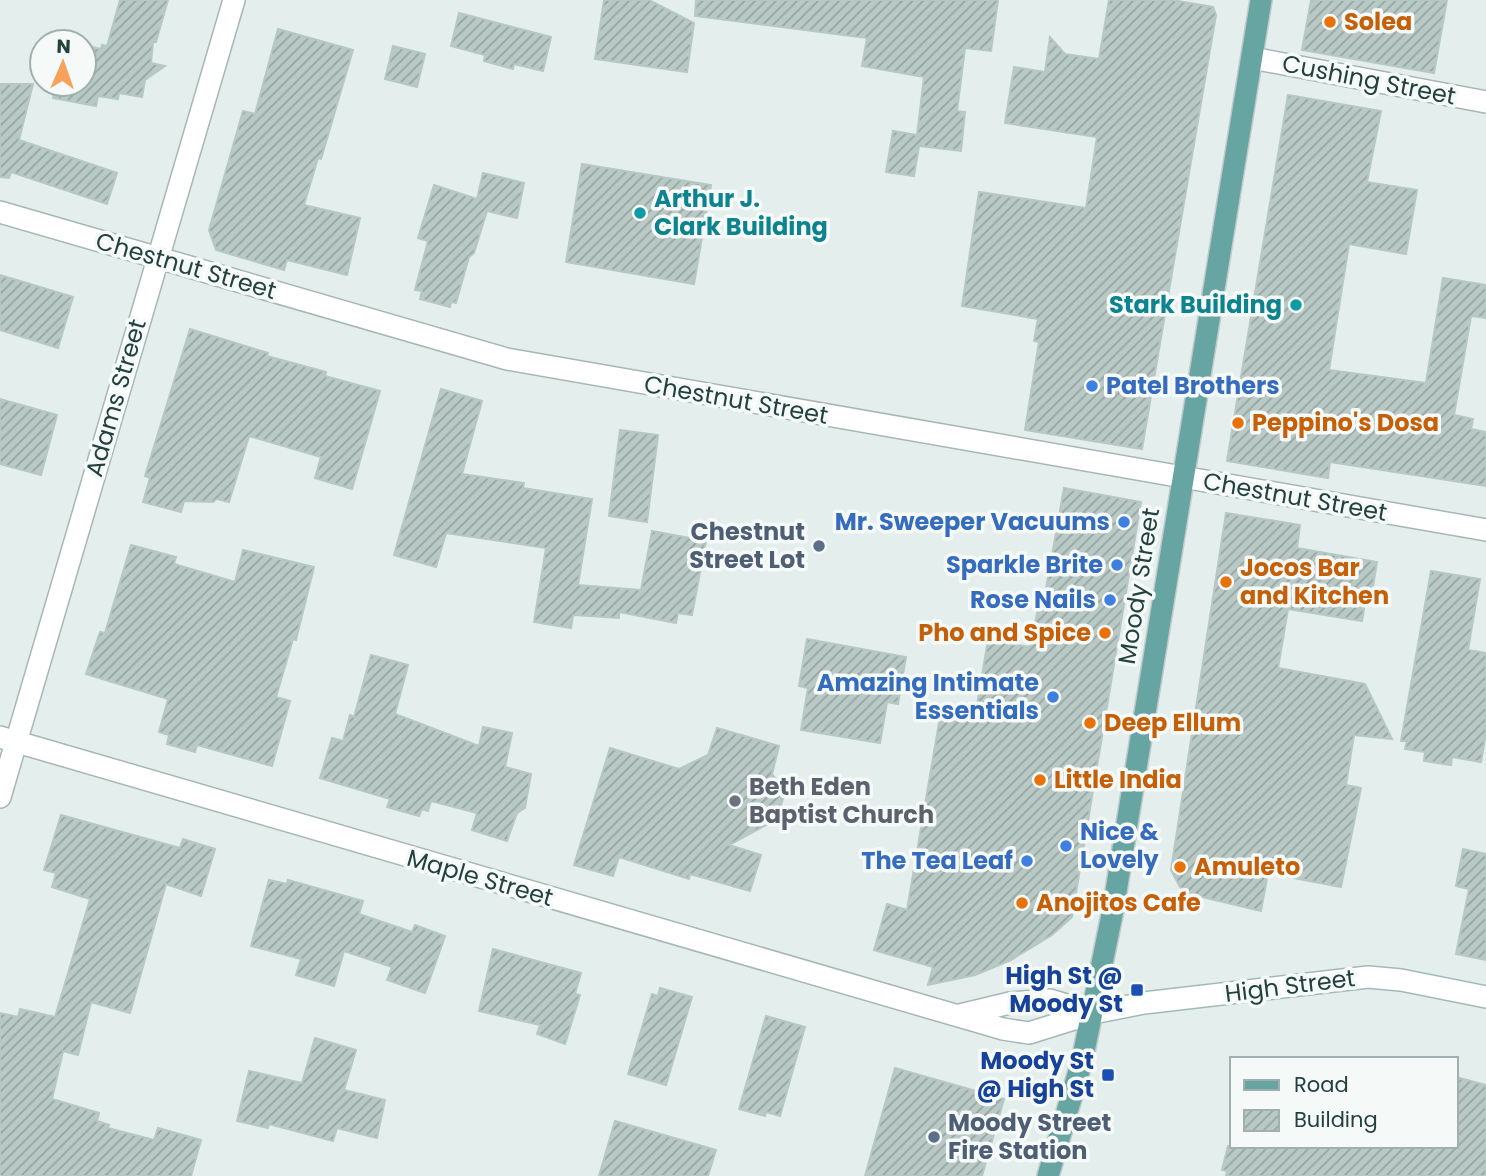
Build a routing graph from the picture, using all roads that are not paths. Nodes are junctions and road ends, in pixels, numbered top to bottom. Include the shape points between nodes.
1 (234, 0) edge
2 (1261, 0) edge
3 (1252, 58) junction
4 (1486, 102) edge
5 (0, 212) edge
6 (157, 258) junction
7 (1183, 478) junction
8 (1486, 530) edge
9 (8, 740) edge
10 (0, 797) edge
11 (1486, 997) edge
12 (1093, 1013) junction
13 (960, 1014) junction
14 (1048, 1176) edge

1 - 6 street, Adams Street
2 - 3 main road, Moody Street
3 - 4 street, Cushing Street
3 - 7 main road, Moody Street
5 - 6 street, Chestnut Street
6 - 7 street, Chestnut Street via 537,365
6 - 9 street, Adams Street
7 - 8 street, Chestnut Street
7 - 12 main road, Moody Street
9 - 10 street, Adams Street
9 - 13 street, Maple Street via 846,985
11 - 12 street, High Street via 1376,977 1143,1003
12 - 13 street, Maple Street via 1050,1000
12 - 13 street, Maple Street via 1029,1033
12 - 14 main road, Moody Street

